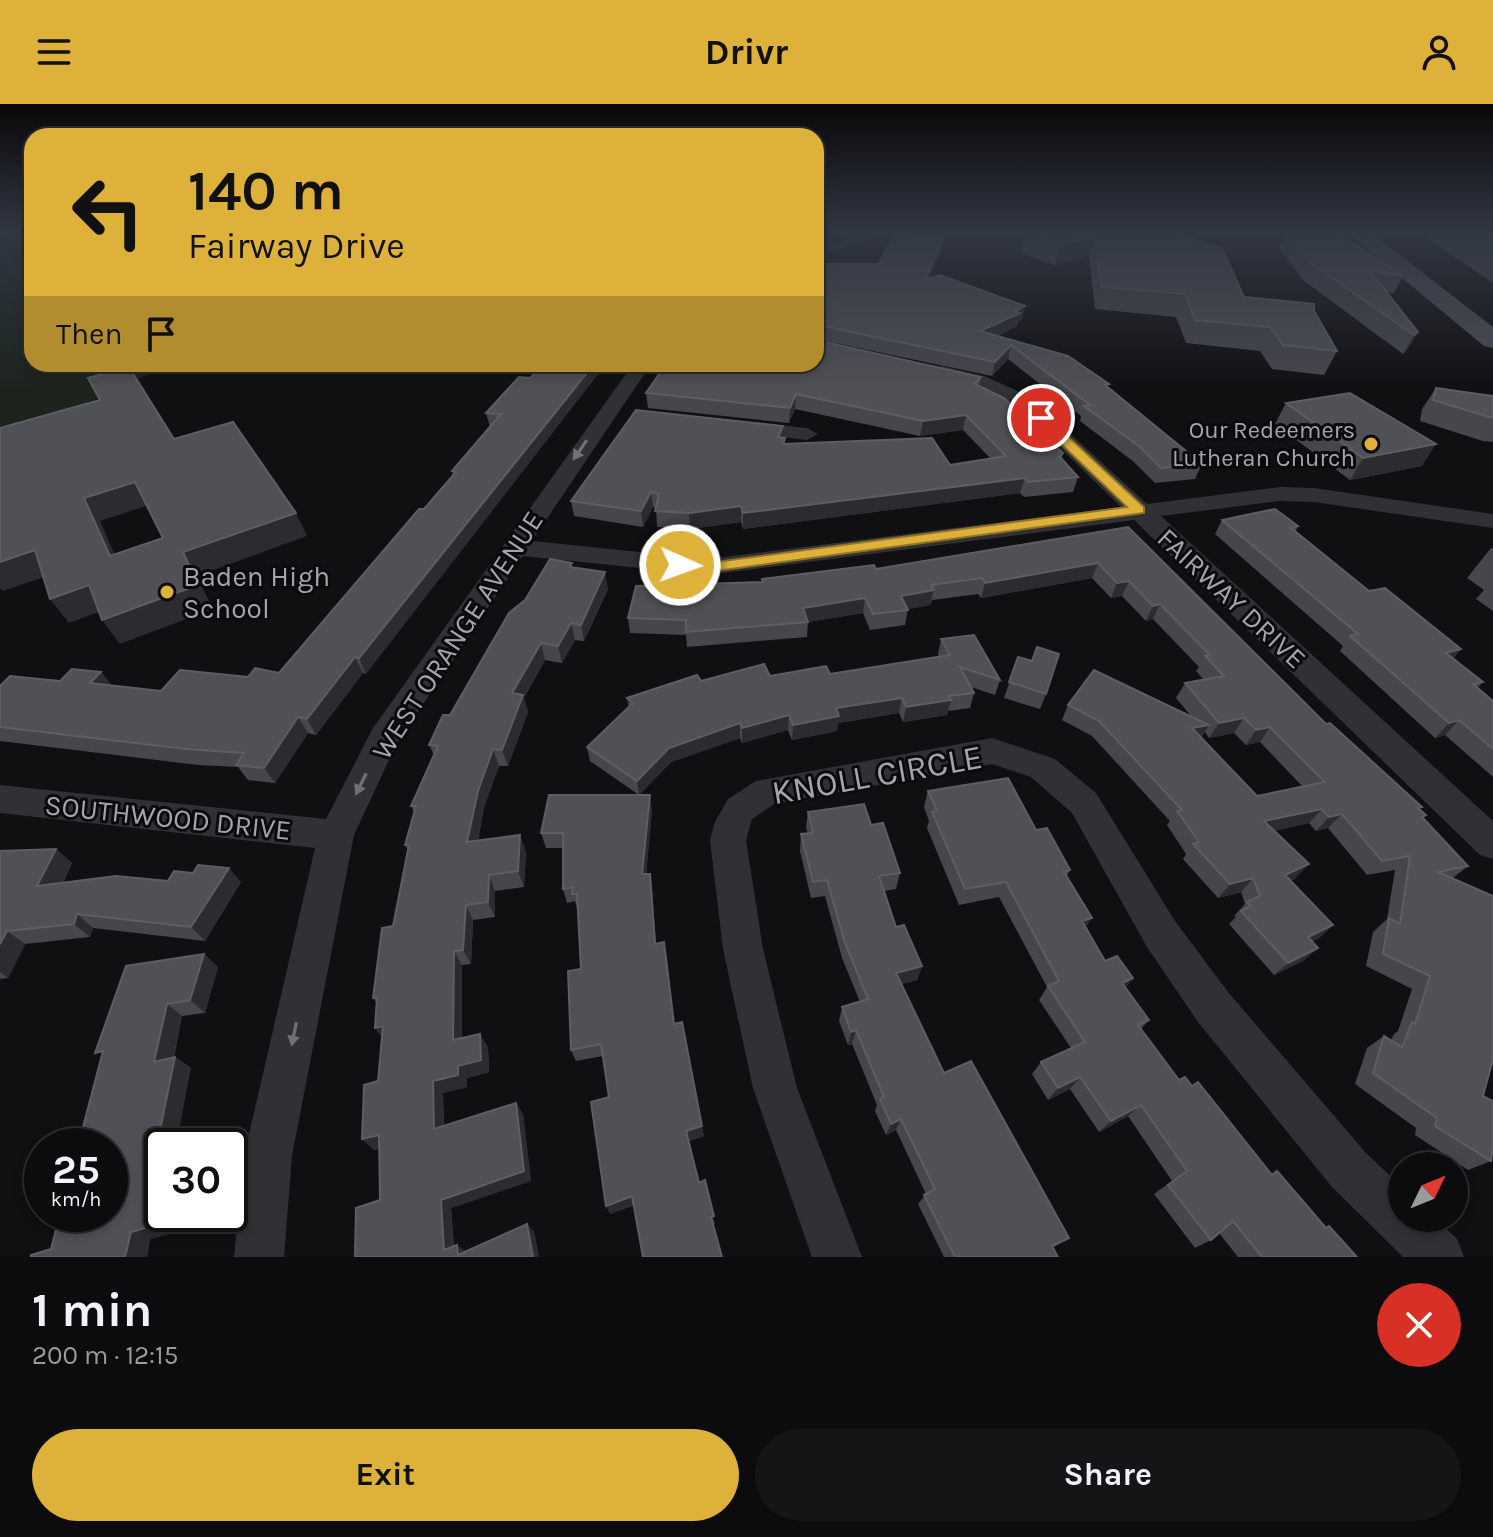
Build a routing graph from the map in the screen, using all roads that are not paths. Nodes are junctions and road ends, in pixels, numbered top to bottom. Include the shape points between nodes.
1 (1428, 286) edge
2 (1460, 286) edge
3 (1493, 311) edge
4 (1493, 340) edge
5 (919, 368) edge
6 (639, 372) edge
7 (714, 424) edge
8 (807, 434) dead end
9 (1139, 510) junction
10 (1493, 521) edge
11 (513, 547) junction
12 (0, 799) edge
13 (336, 835) junction
14 (1493, 844) edge
15 (259, 1257) edge
16 (837, 1257) edge
17 (1439, 1257) edge

1 - 4 main road
2 - 3 main road
5 - 9 street, FAIRWAY DRIVE via 977,380 1022,400
6 -> 11 street, WEST ORANGE AVENUE via 622,414
7 - 8 street
9 - 10 street via 1314,495
9 - 11 street via 708,567
9 - 14 street, FAIRWAY DRIVE
11 -> 13 street, WEST ORANGE AVENUE via 384,737
12 - 13 street, SOUTHWOOD DRIVE
13 -> 15 street, WEST ORANGE AVENUE via 268,1156
16 - 17 street, KNOLL CIRCLE via 775,1088 743,949 730,824 738,809 768,791 992,751 1043,768 1084,803 1161,934 1213,1007 1349,1170

